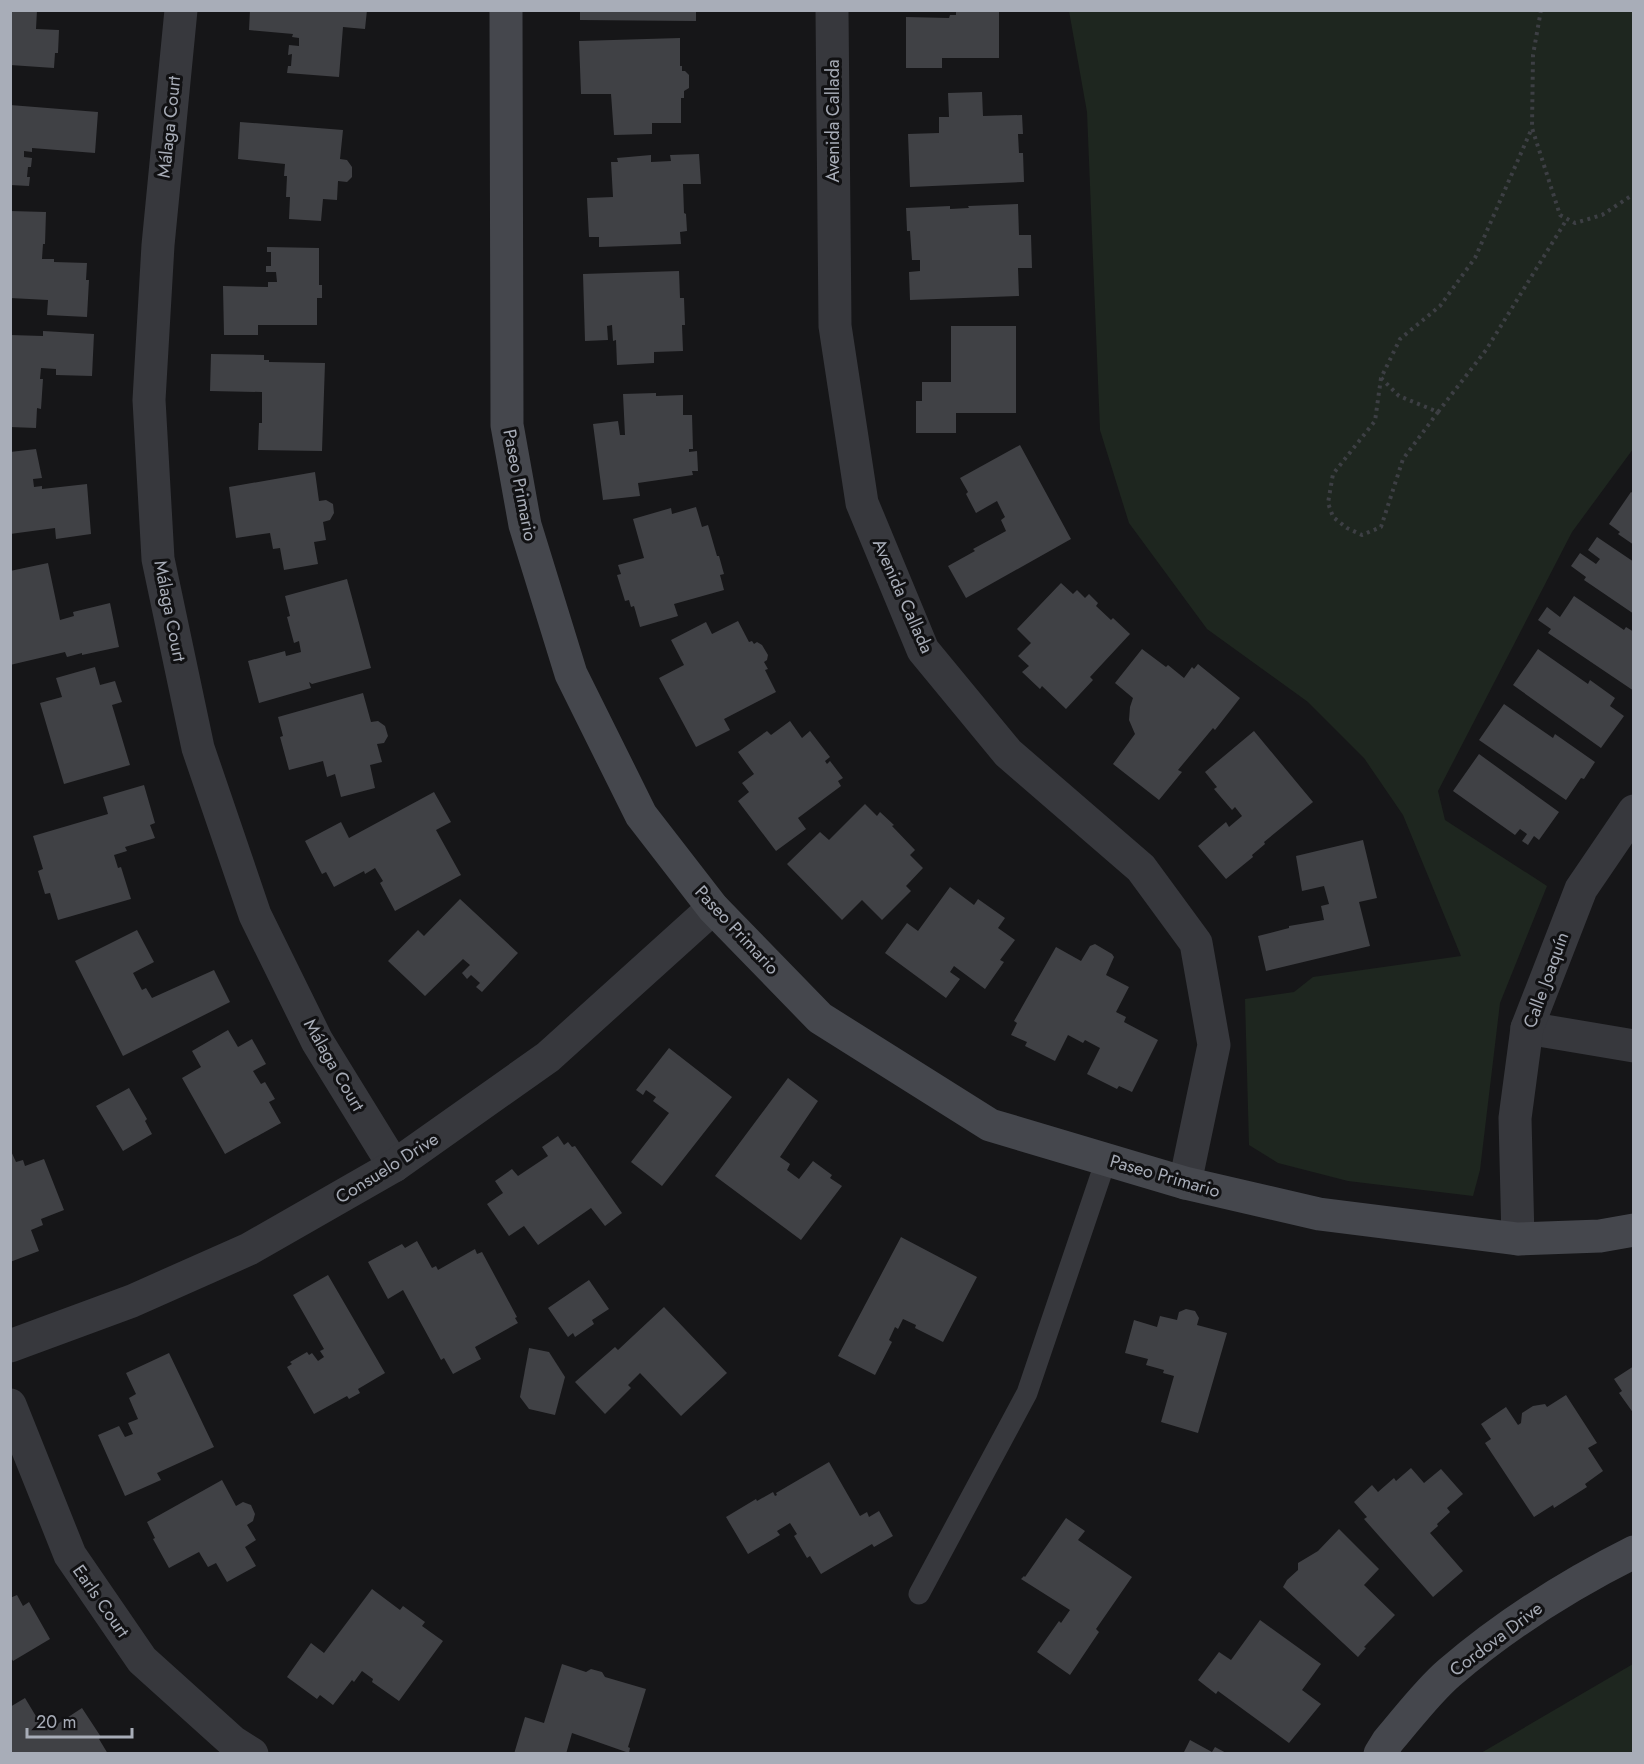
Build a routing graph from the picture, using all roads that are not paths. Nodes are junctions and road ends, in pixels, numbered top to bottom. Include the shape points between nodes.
1 (181, 10) edge
2 (506, 10) edge
3 (832, 10) edge
4 (1634, 811) edge
5 (712, 908) junction
6 (1527, 1028) junction
7 (1634, 1046) edge
8 (1107, 1160) junction
9 (394, 1166) junction
10 (1185, 1183) junction
11 (1634, 1230) edge
12 (1518, 1239) junction
13 (10, 1346) edge
14 (10, 1405) edge
15 (1634, 1552) edge
16 (919, 1594) dead end
17 (252, 1754) edge
18 (1380, 1754) edge

1 - 9 street, Málaga Court via 158,245 149,400 158,559 198,748 255,915 317,1041
2 - 5 street, Paseo Primario via 507,425 525,525 570,674 641,815
3 - 10 street, Avenida Callada via 835,326 862,503 923,650 1008,753 1141,868 1196,943 1214,1045
4 - 6 street, Calle Joaquín via 1581,889
5 - 8 street, Paseo Primario via 829,1024 990,1125
5 - 9 street, Consuelo Drive via 548,1057
6 - 7 street
6 - 12 street, Calle Joaquín via 1515,1118
8 - 10 street, Paseo Primario
8 - 16 lane via 1027,1393
9 - 13 street, Consuelo Drive via 249,1249 132,1301
10 - 12 street, Paseo Primario via 1319,1214
11 - 12 street, Paseo Primario via 1600,1236
14 - 17 street, Earls Court via 76,1565 142,1660 233,1742
15 - 18 street, Cordova Drive via 1535,1608 1448,1674

